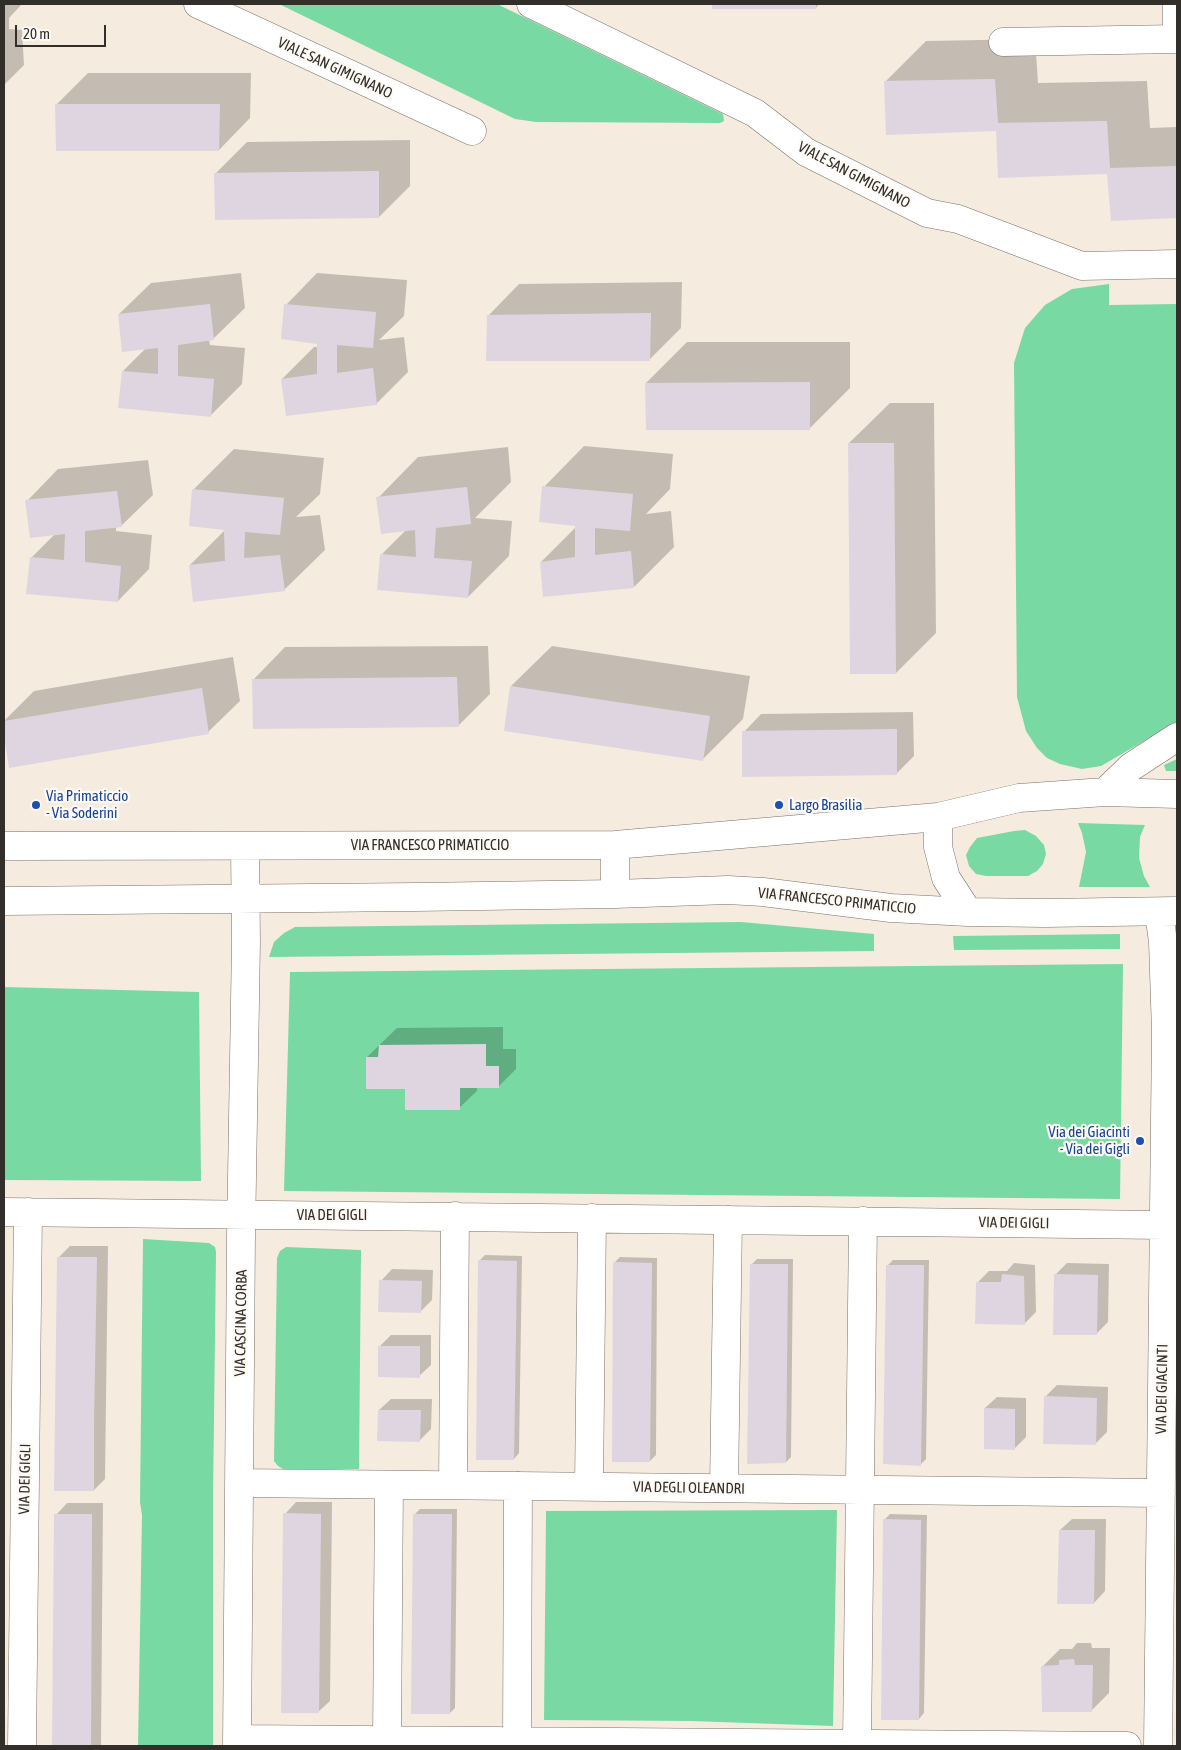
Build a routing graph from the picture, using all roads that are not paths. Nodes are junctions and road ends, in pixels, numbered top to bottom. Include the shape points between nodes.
1 (198, 4) edge
2 (531, 4) edge
3 (1177, 4) edge
4 (1003, 42) dead end
5 (472, 131) dead end
6 (1177, 264) edge
7 (1177, 737) edge
8 (1105, 792) junction
9 (1177, 794) edge
10 (938, 817) junction
11 (616, 845) junction
12 (4, 846) edge
13 (245, 846) junction
14 (615, 894) junction
15 (246, 900) junction
16 (4, 901) edge
17 (1168, 911) edge
18 (968, 912) junction
19 (1172, 1024) edge
20 (16, 1212) edge
21 (242, 1214) junction
22 (455, 1216) junction
23 (592, 1218) junction
24 (728, 1220) junction
25 (863, 1222) junction
26 (1164, 1225) junction
27 (239, 1483) junction
28 (389, 1485) junction
29 (453, 1485) junction
30 (518, 1486) junction
31 (589, 1486) junction
32 (724, 1488) junction
33 (860, 1489) junction
34 (1161, 1492) junction
35 (1169, 1582) edge
36 (1168, 1641) edge
37 (387, 1740) junction
38 (517, 1742) junction
39 (237, 1743) edge
40 (448, 1744) edge
41 (584, 1744) edge
42 (857, 1744) junction
43 (720, 1745) edge
44 (22, 1746) edge
45 (1127, 1746) edge
46 (1158, 1746) edge

1 - 5 street, VIALE SAN GIMIGNANO
2 - 6 street, VIALE SAN GIMIGNANO via 755,112 806,152 927,213 958,219 1082,266
3 - 4 street via 1177,39
7 - 8 street via 1131,767
8 - 9 street
8 - 10 street via 1020,798
10 - 11 street, VIA FRANCESCO PRIMATICCIO
10 - 18 street via 938,848 946,878
11 - 13 street, VIA FRANCESCO PRIMATICCIO
11 - 14 street
12 - 13 street, VIA FRANCESCO PRIMATICCIO
13 - 15 street
14 - 15 street, VIA FRANCESCO PRIMATICCIO
14 - 18 street, VIA FRANCESCO PRIMATICCIO via 737,890 891,908
15 - 16 street, VIA FRANCESCO PRIMATICCIO
15 - 21 street, VIA CASCINA CORBA
17 - 18 street
17 - 19 street via 1163,942
19 - 26 street, VIA DEI GIACINTI
20 - 21 street, VIA DEI GIGLI
20 - 44 street, VIA DEI GIGLI
21 - 22 street, VIA DEI GIGLI
21 - 27 street, VIA CASCINA CORBA
22 - 23 street, VIA DEI GIGLI
22 - 29 street
23 - 24 street, VIA DEI GIGLI
23 - 31 street
24 - 25 street, VIA DEI GIGLI
24 - 32 street
25 - 26 street, VIA DEI GIGLI
25 - 33 street
26 - 34 street, VIA DEI GIACINTI
27 - 28 street, VIA DEGLI OLEANDRI
27 - 39 street, VIA CASCINA CORBA
28 - 29 street, VIA DEGLI OLEANDRI
28 - 37 street
29 - 30 street, VIA DEGLI OLEANDRI
30 - 31 street, VIA DEGLI OLEANDRI
30 - 38 street
31 - 32 street, VIA DEGLI OLEANDRI
32 - 33 street, VIA DEGLI OLEANDRI
33 - 34 street, VIA DEGLI OLEANDRI
33 - 42 street
34 - 35 street, VIA DEI GIACINTI
35 - 36 street, VIA DEI GIACINTI
36 - 46 street, VIA DEI GIACINTI
37 - 39 street
37 - 40 street
38 - 40 street
38 - 41 street
41 - 43 street
42 - 43 street
42 - 45 street

